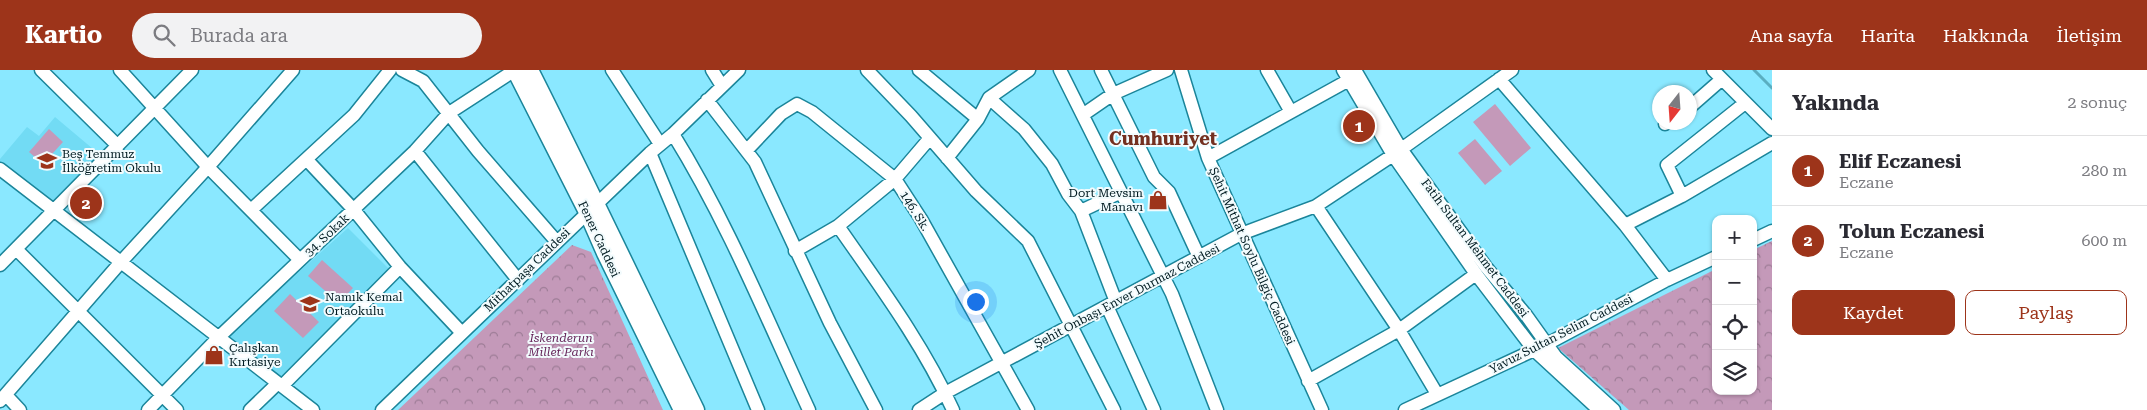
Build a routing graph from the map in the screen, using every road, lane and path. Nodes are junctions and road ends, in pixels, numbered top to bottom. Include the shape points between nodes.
1 (41, 70) edge
2 (120, 70) edge
3 (192, 70) edge
4 (390, 70) edge
5 (402, 70) edge
6 (515, 70) edge
7 (530, 70) edge
8 (612, 70) edge
9 (712, 70) edge
10 (738, 70) edge
11 (867, 70) edge
12 (919, 70) edge
13 (1029, 70) edge
14 (1060, 70) edge
15 (1101, 70) edge
16 (1167, 70) edge
17 (1181, 70) edge
18 (1267, 70) edge
19 (1511, 70) edge
20 (287, 72) edge
21 (1349, 73) edge
22 (1718, 74) edge
23 (1499, 79) junction
24 (722, 86) junction
25 (1113, 94) junction
26 (989, 98) junction
27 (1697, 99) edge
28 (707, 100) junction
29 (1746, 102) junction
30 (156, 108) junction
31 (1291, 112) junction
32 (449, 113) junction
33 (1084, 114) junction
34 (978, 119) junction
35 (1772, 129) edge
36 (672, 134) junction
37 (930, 138) junction
38 (1772, 143) edge
39 (660, 144) junction
40 (118, 146) junction
41 (747, 150) junction
42 (414, 151) junction
43 (1397, 152) junction
44 (650, 153) junction
45 (947, 158) junction
46 (1208, 158) junction
47 (307, 160) junction
48 (208, 167) junction
49 (0, 169) edge
50 (895, 179) junction
51 (1121, 192) junction
52 (1682, 196) junction
53 (1316, 206) junction
54 (592, 208) junction
55 (54, 210) junction
56 (251, 210) junction
57 (354, 210) junction
58 (1081, 211) junction
59 (1625, 225) junction
60 (838, 226) junction
61 (1772, 231) edge
62 (1241, 234) junction
63 (1757, 238) edge
64 (556, 242) junction
65 (16, 249) junction
66 (796, 250) junction
67 (1199, 257) junction
68 (1712, 259) edge
69 (300, 260) junction
70 (120, 263) junction
71 (0, 265) edge
72 (400, 267) junction
73 (1476, 274) junction
74 (1163, 277) junction
75 (518, 280) junction
76 (1667, 280) junction
77 (1112, 304) junction
78 (78, 312) junction
79 (1072, 326) junction
80 (1400, 330) junction
81 (462, 333) junction
82 (219, 337) junction
83 (1547, 344) junction
84 (1534, 350) junction
85 (1001, 364) junction
86 (1308, 380) junction
87 (280, 384) junction
88 (945, 393) junction
89 (1437, 394) junction
90 (162, 396) junction
91 (3, 398) edge
92 (20, 410) edge
93 (148, 410) edge
94 (177, 410) edge
95 (250, 410) edge
96 (313, 410) edge
97 (382, 410) edge
98 (682, 410) edge
99 (696, 410) edge
100 (758, 410) edge
101 (809, 410) edge
102 (876, 410) edge
103 (919, 410) edge
104 (953, 410) edge
105 (1028, 410) edge
106 (1114, 410) edge
107 (1154, 410) edge
108 (1217, 410) edge
109 (1322, 410) edge
110 (1405, 410) edge
111 (1599, 410) edge
112 (1614, 410) edge

1 - 40 street
2 - 30 street
3 - 30 street
4 - 47 street via 354,116
5 - 32 street via 423,82
6 - 32 street, 34. Sokak
6 - 54 main road, Fener Caddesi
7 - 54 main road, Fener Caddesi
8 - 39 street
9 - 24 street
10 - 24 street, Mithatpaşa Caddesi
11 - 37 street
12 - 34 street
13 - 26 street
14 - 33 street
15 - 25 street
16 - 25 street
17 - 46 street, Şehit Mithat Soylu Bilgiç Caddesi
18 - 31 street
19 - 23 street, Şehit Onbaşı Enver Durmaz Caddesi
20 - 48 street
21 - 31 street
21 - 43 street, Fatih Sultan Mehmet Caddesi
22 - 27 street
22 - 29 street
23 - 43 street, Şehit Onbaşı Enver Durmaz Caddesi
23 - 59 street
24 - 28 street, Mithatpaşa Caddesi
25 - 33 street
25 - 67 street via 1154,177 1169,192
26 - 34 street
26 - 58 street via 1044,153
28 - 36 street, Mithatpaşa Caddesi
28 - 41 street
29 - 35 street
29 - 52 street via 1668,165
30 - 40 street
30 - 48 street
31 - 46 street
32 - 42 street, 34. Sokak
32 - 64 street
33 - 51 street
34 - 45 street
36 - 39 street, Mithatpaşa Caddesi
36 - 101 street via 737,254
37 - 45 street
37 - 50 street
38 - 52 street
39 - 44 street, Mithatpaşa Caddesi
40 - 55 street
41 - 50 street, 146. Sk. via 781,114 798,104
41 - 66 street
42 - 57 street, 34. Sokak
42 - 75 street
43 - 53 street, Şehit Onbaşı Enver Durmaz Caddesi
43 - 73 street, Fatih Sultan Mehmet Caddesi
43 - 83 street, Fatih Sultan Mehmet Caddesi
44 - 54 street, Mithatpaşa Caddesi
44 - 100 street
45 - 79 street via 1028,242
46 - 62 street, Şehit Mithat Soylu Bilgiç Caddesi
47 - 56 street
47 - 57 street
48 - 56 street
48 - 70 street
49 - 55 street
50 - 60 street
50 - 85 street, 146. Sk. via 921,219
51 - 58 street
51 - 74 street
52 - 59 street
53 - 62 street, Şehit Onbaşı Enver Durmaz Caddesi
53 - 80 street
54 - 64 street, Mithatpaşa Caddesi
54 - 98 main road, Fener Caddesi via 605,253
54 - 99 main road, Fener Caddesi via 621,256
55 - 65 street
55 - 70 street
56 - 69 street
57 - 69 street, 34. Sokak
57 - 72 street
58 - 77 street
59 - 76 street
60 - 66 street
60 - 88 street via 896,309
61 - 63 street
62 - 67 street, Şehit Onbaşı Enver Durmaz Caddesi
62 - 86 street, Şehit Mithat Soylu Bilgiç Caddesi
64 - 75 street, Mithatpaşa Caddesi
65 - 71 street
65 - 78 street
66 - 102 street
67 - 74 street, Şehit Onbaşı Enver Durmaz Caddesi
68 - 76 street, Yavuz Sultan Selim Caddesi
69 - 82 street, 34. Sokak
70 - 78 street
70 - 82 street
72 - 81 street
72 - 87 street
73 - 80 street
73 - 84 street, Fatih Sultan Mehmet Caddesi
74 - 77 street, Şehit Onbaşı Enver Durmaz Caddesi
74 - 108 street
75 - 81 street, Mithatpaşa Caddesi
76 - 83 street, Yavuz Sultan Selim Caddesi
77 - 79 street, Şehit Onbaşı Enver Durmaz Caddesi
77 - 107 street
78 - 90 street
78 - 91 street
79 - 85 street, Şehit Onbaşı Enver Durmaz Caddesi
79 - 106 street
80 - 86 street
80 - 89 street
81 - 97 street, Mithatpaşa Caddesi
82 - 87 street
82 - 90 street, 34. Sokak
83 - 84 street, Yavuz Sultan Selim Caddesi
83 - 112 street, Fatih Sultan Mehmet Caddesi via 1556,357
84 - 89 street, Yavuz Sultan Selim Caddesi
84 - 111 street, Fatih Sultan Mehmet Caddesi
85 - 88 street, Şehit Onbaşı Enver Durmaz Caddesi
85 - 105 street, 146. Sk.
86 - 109 street, Şehit Mithat Soylu Bilgiç Caddesi
87 - 95 street
87 - 96 street
88 - 103 street, Şehit Onbaşı Enver Durmaz Caddesi
88 - 104 street
89 - 110 street, Yavuz Sultan Selim Caddesi
90 - 93 street, 34. Sokak
90 - 94 street
91 - 92 street

